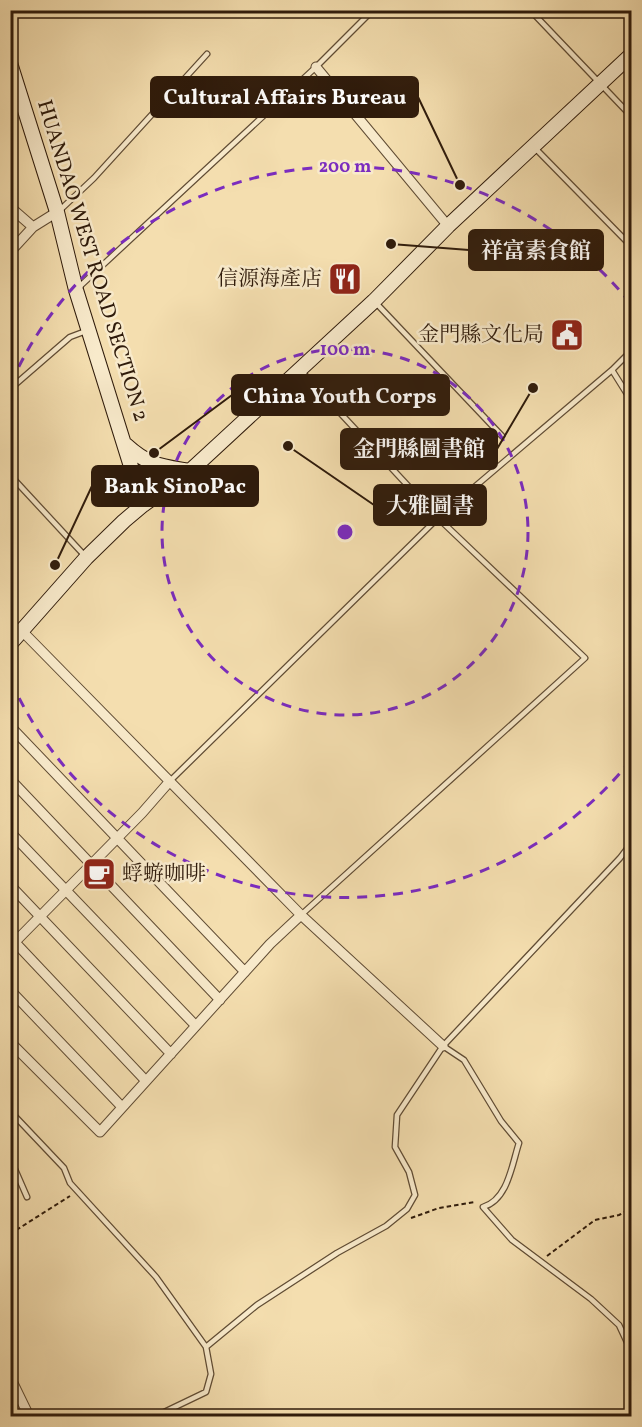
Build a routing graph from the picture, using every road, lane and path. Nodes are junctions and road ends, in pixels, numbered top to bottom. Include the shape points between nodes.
1 (373, 10) edge
2 (530, 10) edge
3 (207, 54) dead end
4 (632, 54) edge
5 (10, 63) edge
6 (316, 67) junction
7 (599, 83) junction
8 (632, 117) edge
9 (534, 147) junction
10 (10, 207) edge
11 (57, 212) junction
12 (448, 226) junction
13 (33, 227) junction
14 (632, 247) edge
15 (10, 252) edge
16 (76, 290) junction
17 (374, 301) junction
18 (88, 330) junction
19 (632, 350) edge
20 (300, 370) junction
21 (612, 370) junction
22 (10, 389) edge
23 (632, 402) edge
24 (502, 436) dead end
25 (126, 445) junction
26 (190, 471) junction
27 (10, 475) edge
28 (143, 505) junction
29 (438, 518) junction
30 (86, 558) junction
31 (10, 619) edge
32 (22, 631) junction
33 (10, 644) edge
34 (10, 726) edge
35 (10, 779) edge
36 (170, 781) junction
37 (10, 832) edge
38 (117, 839) junction
39 (632, 842) edge
40 (91, 864) junction
41 (10, 885) edge
42 (65, 891) junction
43 (301, 915) junction
44 (40, 916) junction
45 (12, 942) edge
46 (245, 972) junction
47 (10, 990) edge
48 (220, 1000) junction
49 (196, 1026) junction
50 (10, 1042) edge
51 (443, 1046) junction
52 (171, 1054) junction
53 (146, 1081) junction
54 (122, 1107) junction
55 (10, 1111) edge
56 (10, 1158) edge
57 (75, 1189) junction
58 (27, 1197) dead end
59 (483, 1207) junction
60 (632, 1208) edge
61 (386, 1226) junction
62 (10, 1234) edge
63 (539, 1261) junction
64 (206, 1347) junction
65 (632, 1353) edge
66 (10, 1377) edge
67 (29, 1416) edge
68 (156, 1416) edge

1 - 6 lane
2 - 7 lane
3 - 11 lane via 94,178
4 - 7 main road
5 - 11 main road, HUANDAO WEST ROAD SECTION 2
6 - 12 street
6 - 16 lane
7 - 8 lane
7 - 9 main road
9 - 12 main road
9 - 14 lane
10 - 13 street
11 - 13 street
11 - 16 main road, HUANDAO WEST ROAD SECTION 2
12 - 17 main road
13 - 15 street
16 - 18 main road, HUANDAO WEST ROAD SECTION 2
17 - 20 main road
17 - 24 lane
18 - 22 lane via 70,337
18 - 25 main road, HUANDAO WEST ROAD SECTION 2
19 - 21 lane
20 - 26 main road
20 - 29 lane
21 - 23 lane
21 - 29 lane
25 - 26 main road via 154,465
25 - 28 main road, HUANDAO WEST ROAD SECTION 2
26 - 28 main road
27 - 30 lane
28 - 30 main road
29 - 36 lane
29 - 43 lane via 585,658
30 - 32 main road
31 - 32 lane
32 - 33 main road
32 - 36 street
34 - 38 street
35 - 40 street
36 - 38 street
36 - 43 street
37 - 42 street
38 - 40 street
38 - 46 street
39 - 51 lane
40 - 42 street
40 - 48 street
41 - 44 street
42 - 44 street
42 - 49 street
43 - 46 street
43 - 51 street
44 - 45 street
44 - 52 street
45 - 53 street
46 - 48 street
47 - 54 street
48 - 49 street
49 - 52 street
50 - 54 street via 100,1132
51 - 59 lane via 464,1060 519,1143 502,1194
51 - 61 lane via 397,1115 395,1147 409,1172 415,1196 407,1209
52 - 53 street
53 - 54 street
55 - 57 lane via 64,1168
56 - 58 lane
57 - 62 path via 69,1198
57 - 64 lane via 156,1278
59 - 61 path via 475,1202 459,1204
59 - 63 lane via 512,1240
60 - 63 path via 596,1220
61 - 64 lane via 257,1305
63 - 65 lane via 619,1325
64 - 68 lane via 211,1374 206,1392
66 - 67 street

